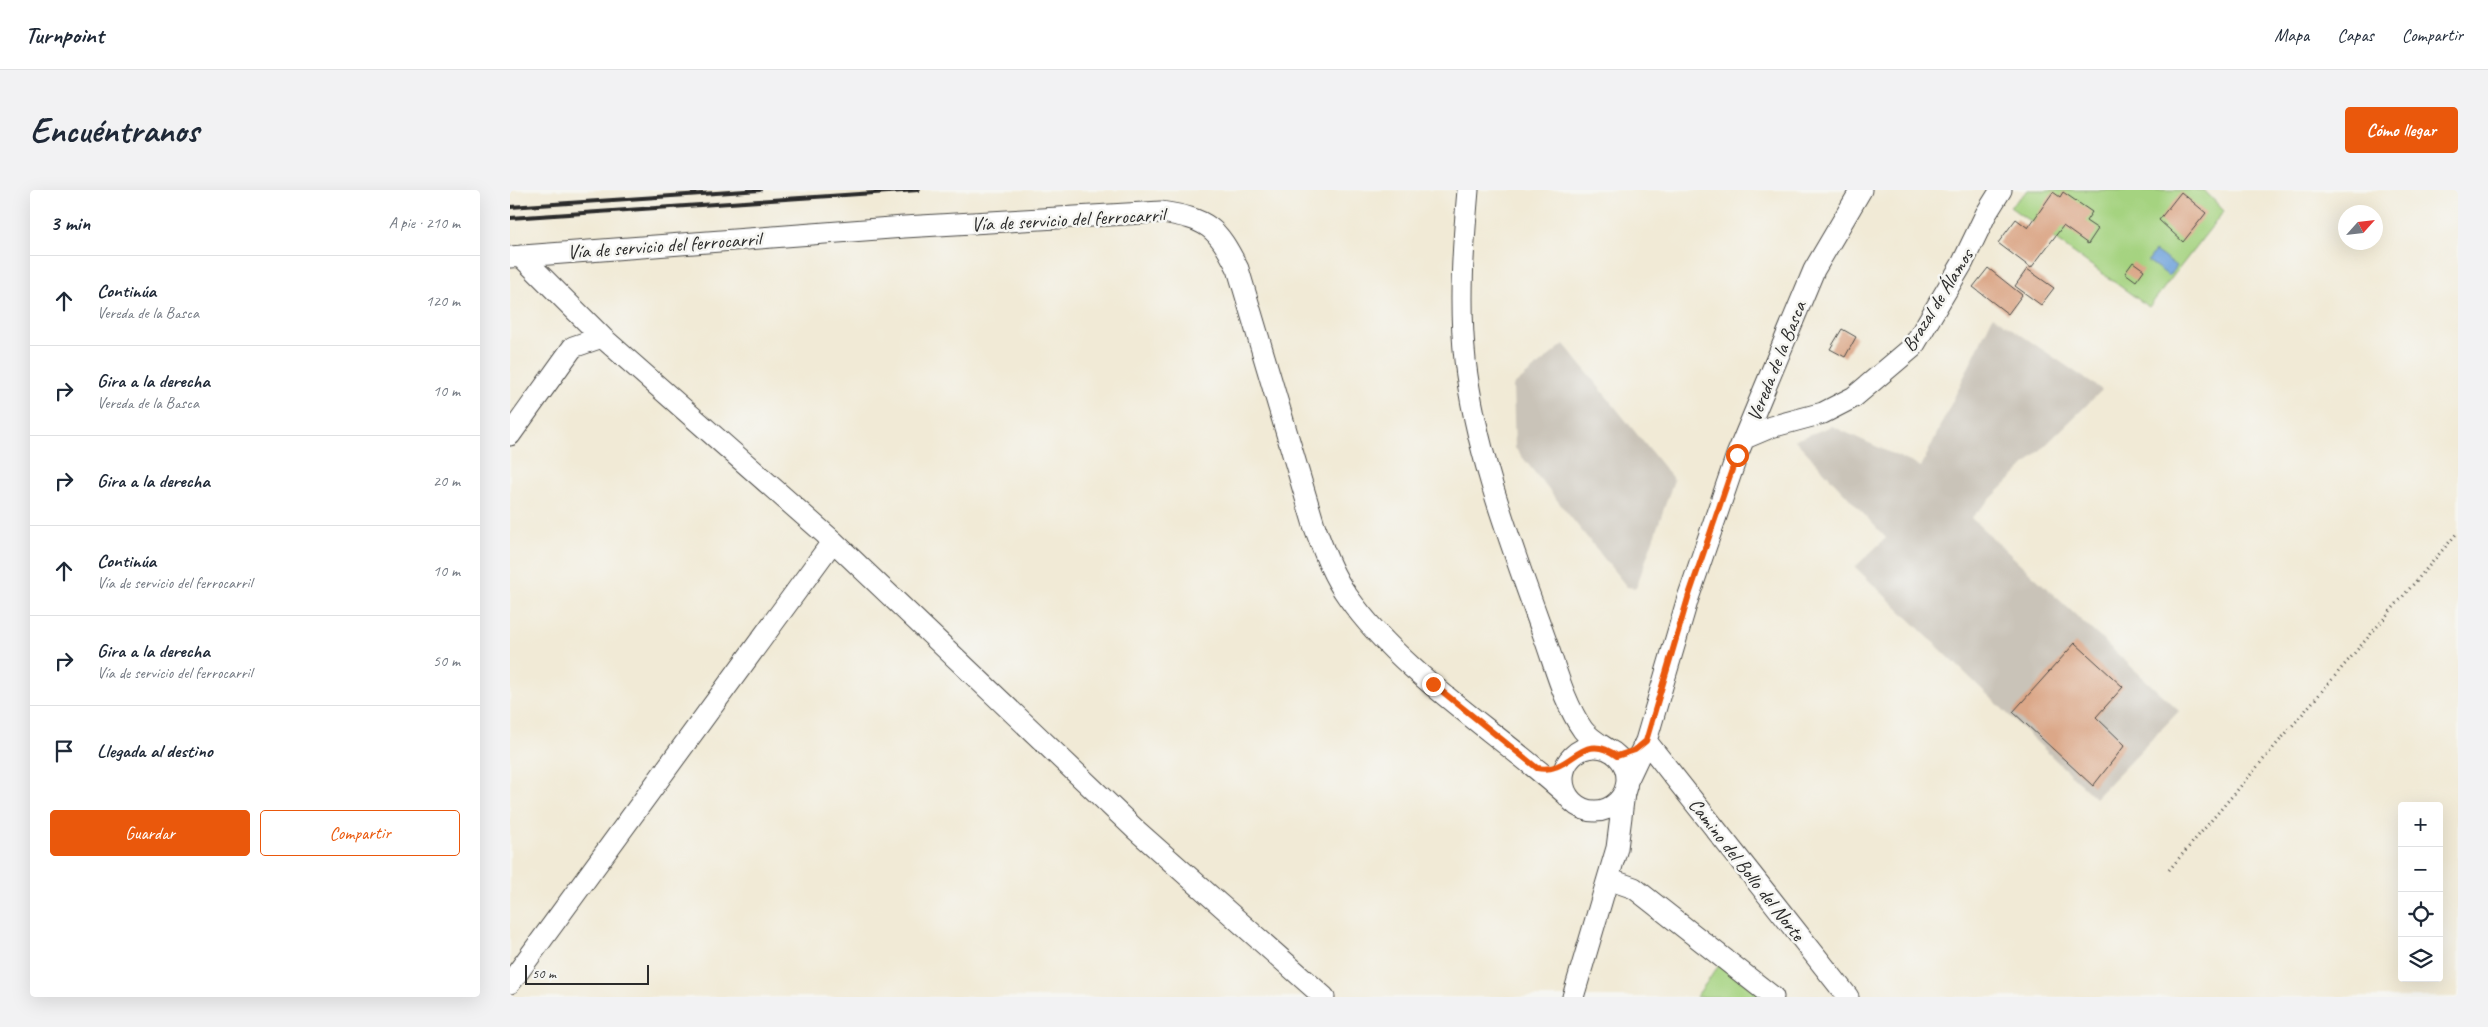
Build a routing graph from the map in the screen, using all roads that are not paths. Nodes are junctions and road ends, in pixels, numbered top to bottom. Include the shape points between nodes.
1 (1468, 190) edge
2 (1861, 190) edge
3 (2001, 190) edge
4 (515, 256) edge
5 (602, 337) junction
6 (510, 435) edge
7 (1745, 438) junction
8 (833, 541) junction
9 (1570, 706) junction
10 (1646, 741) junction
11 (1614, 753) junction
12 (1568, 761) junction
13 (1537, 768) junction
14 (1625, 787) junction
15 (1568, 796) junction
16 (1590, 810) junction
17 (1617, 848) junction
18 (1608, 879) junction
19 (510, 983) edge
20 (1324, 997) edge
21 (1573, 997) edge
22 (1773, 997) edge
23 (1848, 997) edge

1 - 9 street via 1462,271 1465,360 1477,425 1498,504
2 - 7 street, Vereda de la Basca via 1814,270
3 - 7 street, Brazal de Álamos via 1913,347 1854,397 1823,413 1771,426
4 - 5 street
4 - 13 street, Vía de servicio del ferrocarril via 1151,212 1191,217 1212,228 1226,245 1238,269 1314,524 1328,561 1347,596 1379,636
5 - 6 street via 573,347
5 - 8 street
7 - 10 street, Vereda de la Basca via 1688,598
8 - 19 street
8 - 20 street via 1136,830
9 - 11 street via 1587,734
9 - 12 street via 1573,735
10 - 11 street via 1635,750
10 - 14 street, Vereda de la Basca
10 - 23 street, Camino del Bollo del Norte
11 - 12 street via 1601,747 1583,749
11 - 14 street via 1623,763
12 - 13 street via 1553,768
12 - 15 street via 1563,782
13 - 15 street, Vía de servicio del ferrocarril
14 - 16 street via 1610,807
14 - 17 street, Vereda de la Basca
15 - 16 street via 1577,805
16 - 17 street via 1608,826
17 - 18 street, Vereda de la Basca
18 - 21 street, Vereda de la Basca
18 - 22 street via 1634,888

